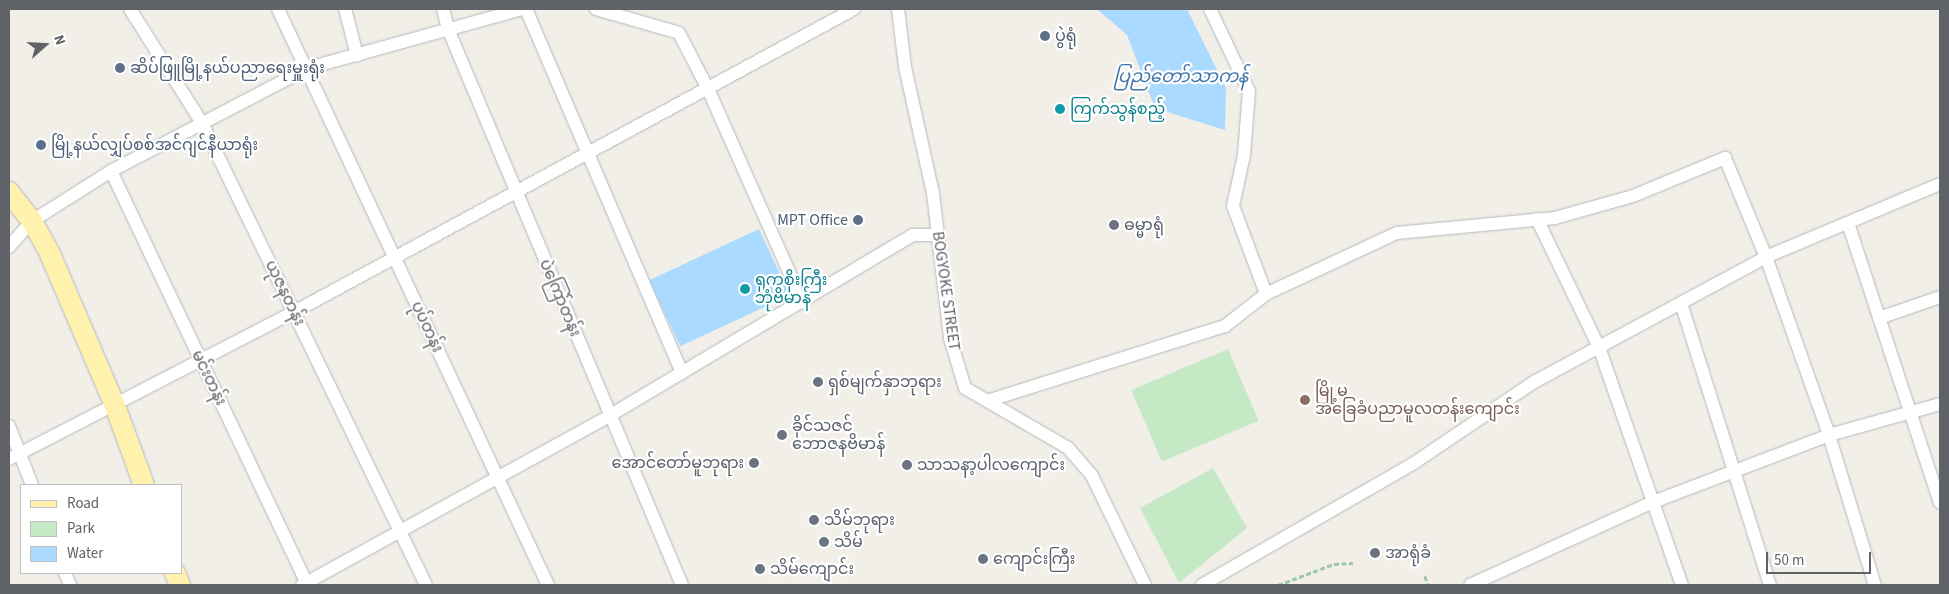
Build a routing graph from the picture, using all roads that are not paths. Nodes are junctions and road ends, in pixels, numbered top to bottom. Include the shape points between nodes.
1 (130, 9) edge
2 (278, 9) edge
3 (345, 9) edge
4 (443, 9) edge
5 (522, 9) edge
6 (526, 9) edge
7 (596, 9) edge
8 (854, 9) edge
9 (898, 9) edge
10 (1210, 9) edge
11 (448, 29) junction
12 (357, 55) junction
13 (308, 68) junction
14 (708, 88) junction
15 (202, 123) junction
16 (588, 154) junction
17 (111, 170) junction
18 (1940, 184) edge
19 (9, 192) edge
20 (516, 193) junction
21 (1538, 219) junction
22 (32, 221) junction
23 (1848, 223) junction
24 (938, 235) junction
25 (9, 247) edge
26 (394, 257) junction
27 (1766, 257) junction
28 (1266, 294) junction
29 (1940, 297) edge
30 (803, 303) junction
31 (1681, 303) junction
32 (294, 312) junction
33 (1879, 318) junction
34 (1599, 347) junction
35 (201, 361) junction
36 (682, 373) junction
37 (987, 401) junction
38 (1940, 404) edge
39 (115, 406) junction
40 (1911, 412) junction
41 (610, 416) junction
42 (9, 426) edge
43 (1829, 435) junction
44 (14, 456) edge
45 (1734, 471) junction
46 (496, 478) junction
47 (31, 484) edge
48 (144, 484) edge
49 (1653, 502) junction
50 (1940, 502) edge
51 (400, 531) junction
52 (306, 584) edge
53 (426, 585) edge
54 (548, 585) edge
55 (682, 585) edge
56 (1145, 585) edge
57 (1202, 585) edge
58 (1470, 585) edge
59 (1682, 585) edge
60 (1770, 585) edge
61 (1875, 585) edge

1 - 15 street, ယုဇနတန်း
2 - 13 street, ပုပ်တန်း
3 - 12 street
4 - 11 street, ပဲကြော်တန်း
5 - 11 street
6 - 16 street
7 - 14 street via 679,33
8 - 14 street
9 - 24 street, BOGYOKE STREET
10 - 28 street via 1249,91 1244,155 1233,206
11 - 12 street
11 - 20 street, ပဲကြော်တန်း
12 - 13 street
13 - 15 street
13 - 26 street, ပုပ်တန်း
14 - 16 street
14 - 30 street
15 - 17 street
15 - 32 street, ယုဇနတန်း
16 - 20 street
16 - 36 street
17 - 22 street
17 - 35 street, မင်းတန်း
18 - 23 street
19 - 22 main road
20 - 26 street
20 - 41 street, ပဲကြော်တန်း
21 - 27 street via 1555,218 1633,196 1725,158
21 - 28 street via 1397,233
21 - 34 street
22 - 25 street
22 - 39 main road
23 - 27 street
23 - 33 street
24 - 30 street via 913,235
24 - 37 street, BOGYOKE STREET via 955,355 965,388
26 - 32 street
26 - 46 street, ပုပ်တန်း
27 - 31 street
27 - 43 street
28 - 37 street via 1225,326
29 - 33 street
30 - 36 street
31 - 34 street
31 - 45 street
32 - 35 street
32 - 51 street, ယုဇနတန်း
33 - 40 street
34 - 49 street
34 - 57 street via 1534,382 1414,463
35 - 39 street
35 - 52 street, မင်းတန်း
36 - 41 street
37 - 56 street, BOGYOKE STREET via 1068,448 1092,476
38 - 40 street
39 - 44 street
39 - 48 main road
40 - 43 street
40 - 50 street
41 - 46 street
41 - 55 street, ပဲကြော်တန်း
42 - 44 street
43 - 45 street
43 - 61 street
44 - 47 street
45 - 49 street
45 - 60 street
46 - 51 street
46 - 54 street, ပုပ်တန်း
49 - 58 street
49 - 59 street
51 - 52 street
51 - 53 street, ယုဇနတန်း

